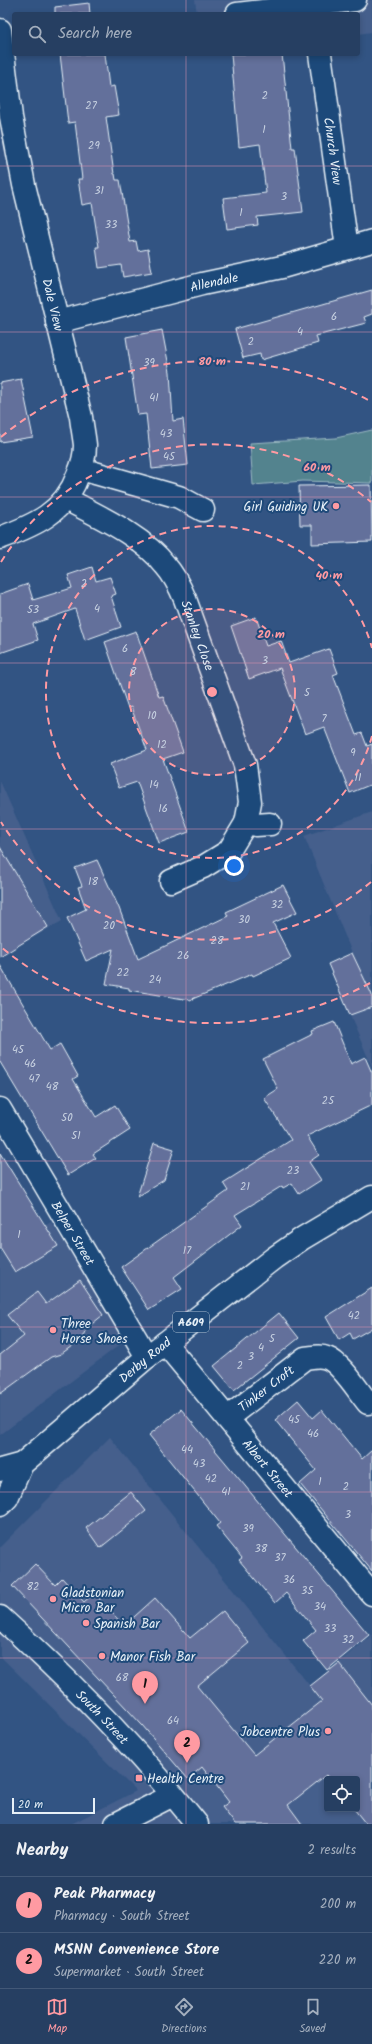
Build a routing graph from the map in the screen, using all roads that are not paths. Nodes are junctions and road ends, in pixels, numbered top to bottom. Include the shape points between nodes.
1 (355, 0) edge
2 (314, 10) edge
3 (276, 12) edge
4 (0, 30) edge
5 (320, 56) edge
6 (372, 241) edge
7 (347, 248) junction
8 (57, 322) junction
9 (81, 469) junction
10 (66, 499) junction
11 (203, 510) dead end
12 (0, 538) edge
13 (246, 823) junction
14 (270, 824) dead end
15 (171, 882) dead end
16 (0, 1109) edge
17 (372, 1197) edge
18 (165, 1343) junction
19 (147, 1357) junction
20 (368, 1403) dead end
21 (227, 1418) junction
22 (22, 1464) junction
23 (0, 1470) edge
24 (0, 1505) edge
25 (372, 1594) edge
26 (0, 1617) edge
27 (173, 1795) junction
28 (116, 1824) edge
29 (197, 1824) edge

1 - 2 street
2 - 3 street
4 - 8 street, Dale View via 11,117 24,185
5 - 7 street, Church View
6 - 7 street, Allendale
7 - 8 street, Allendale via 282,267 202,284
8 - 9 street, Dale View via 81,417 85,446
9 - 10 street, Dale View
9 - 11 street via 178,497
10 - 12 street, Dale View via 47,517
10 - 13 street, Stanley Close via 143,544 164,563 176,579 245,765 250,802
13 - 14 street
13 - 15 street, Stanley Close via 229,851
16 - 19 street, Belper Street
17 - 18 street, Derby Road / A609 via 274,1258
18 - 19 street, Derby Road / A609
18 - 21 street, Albert Street
19 - 22 street, Derby Road / A609
20 - 21 street, Tinker Croft via 335,1361 326,1357 305,1358
21 - 25 street, Albert Street
22 - 23 street, Derby Road / A609
22 - 24 street, Derby Road / A609 via 7,1498
26 - 27 street, South Street via 98,1711
27 - 28 street
27 - 29 street, South Street

